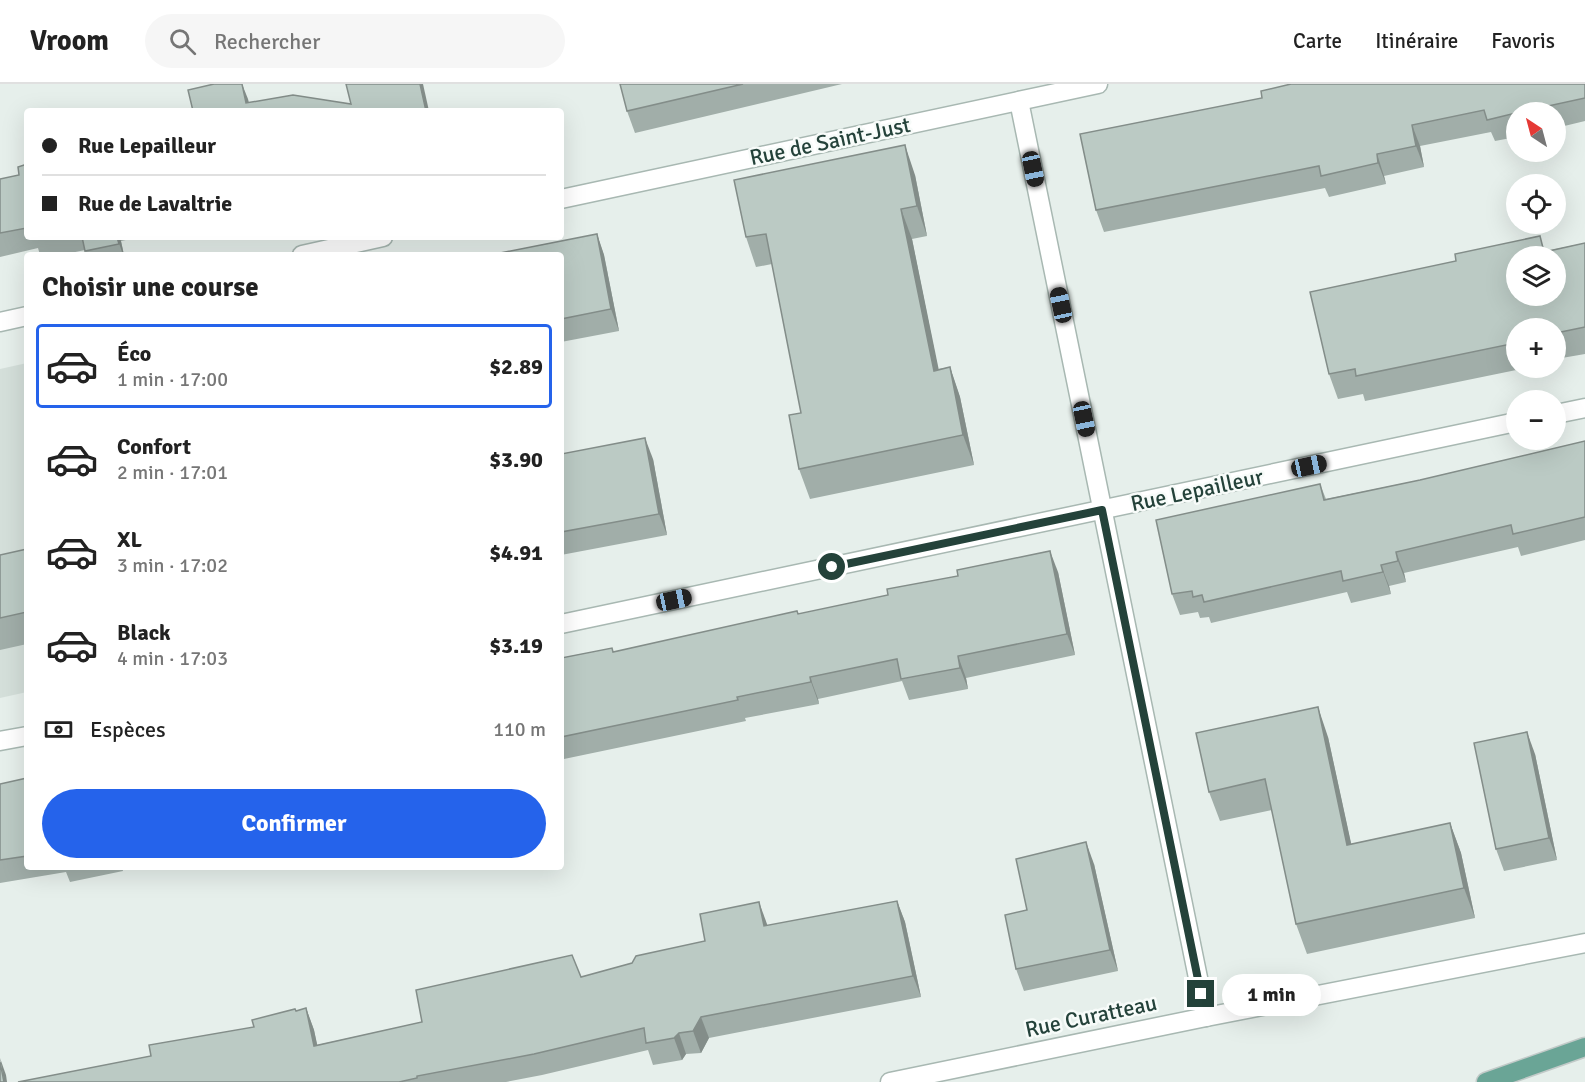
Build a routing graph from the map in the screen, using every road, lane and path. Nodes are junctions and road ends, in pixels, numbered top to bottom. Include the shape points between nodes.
1 (1098, 84) edge
2 (1019, 101) junction
3 (564, 198) edge
4 (370, 240) edge
5 (316, 252) edge
6 (24, 317) edge
7 (0, 322) edge
8 (1585, 408) edge
9 (1566, 412) edge
10 (1506, 424) edge
11 (1102, 510) junction
12 (564, 623) edge
13 (24, 737) edge
14 (0, 741) edge
15 (1585, 943) edge
16 (1206, 1017) junction
17 (1585, 1047) edge
18 (890, 1082) edge
19 (1486, 1082) edge

1 - 2 street, Rue de Saint-Just
2 - 3 street, Rue de Saint-Just
2 - 11 street
4 - 5 street
6 - 7 street
8 - 9 street
10 - 11 street, Rue Lepailleur
11 - 12 street, Rue Lepailleur
11 - 16 street
13 - 14 street
15 - 16 street, Rue Curatteau
16 - 18 street, Rue Curatteau
17 - 19 main road

